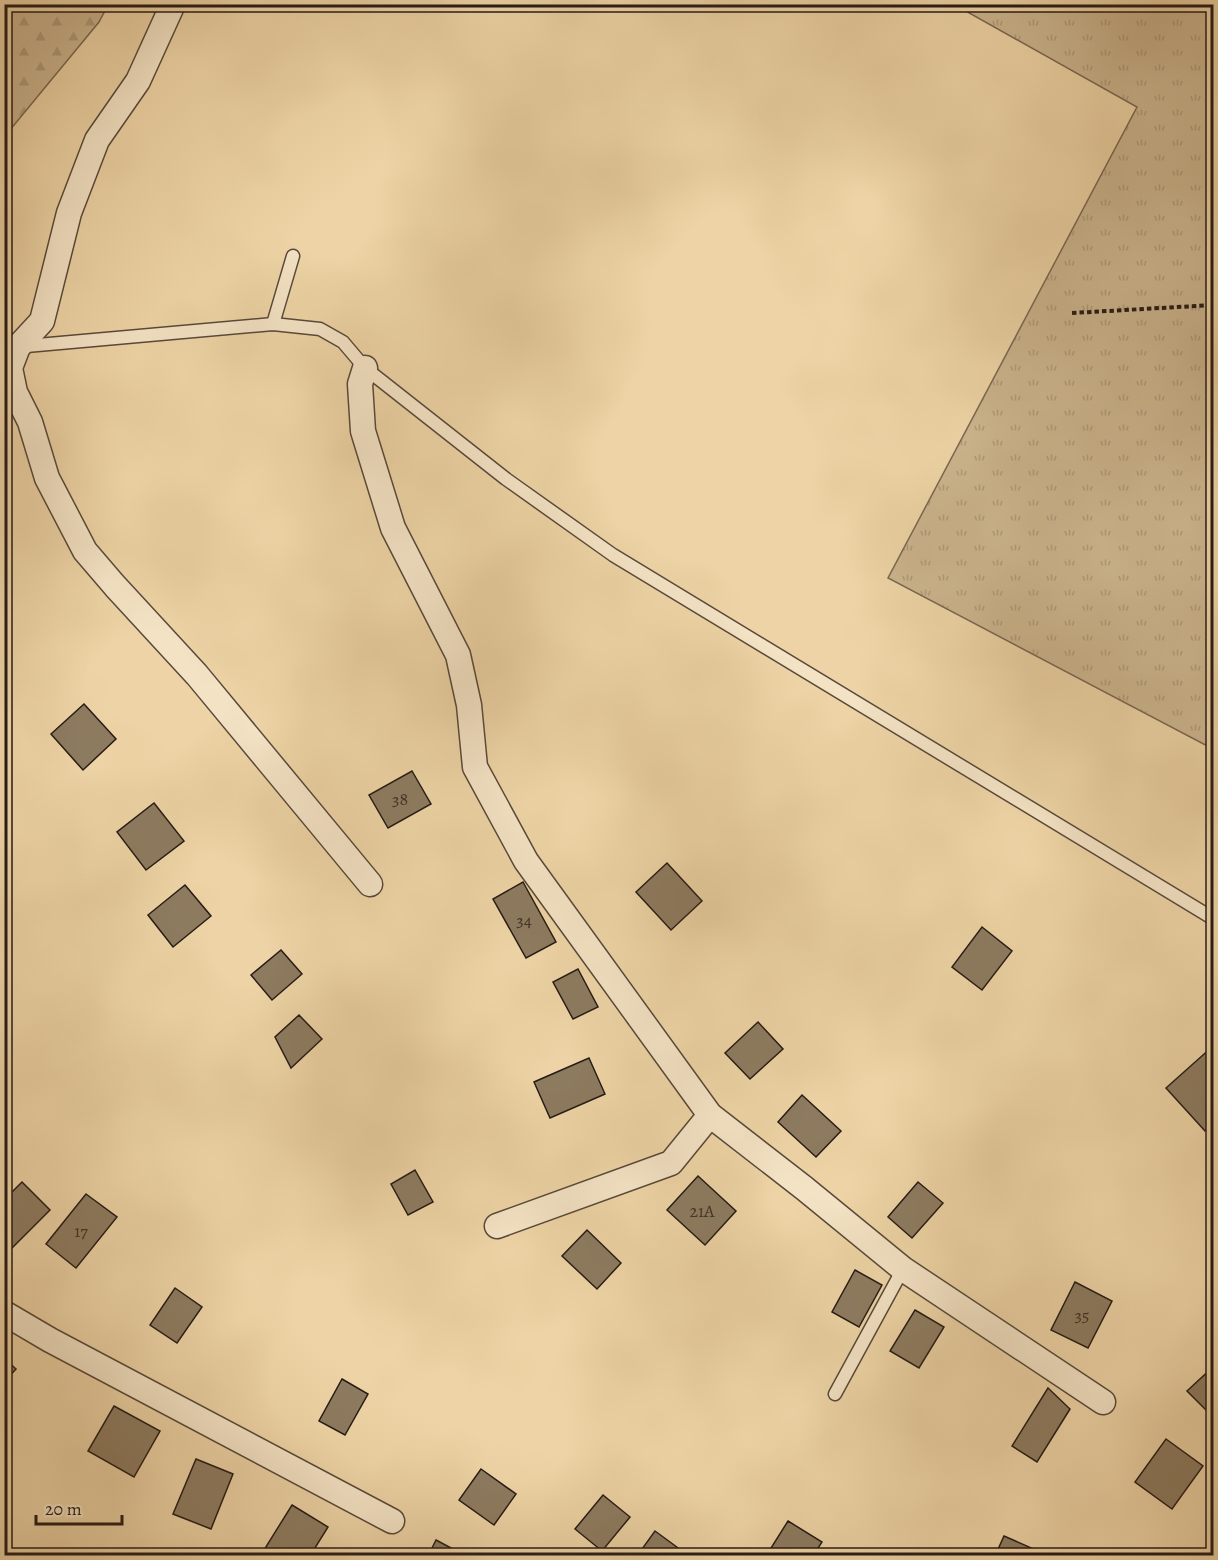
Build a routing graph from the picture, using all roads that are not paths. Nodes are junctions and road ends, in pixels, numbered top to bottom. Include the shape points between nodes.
1 (173, 4) edge
2 (293, 256) dead end
3 (273, 324) junction
4 (11, 347) edge
5 (365, 368) junction
6 (370, 884) dead end
7 (1214, 919) edge
8 (710, 1115) junction
9 (497, 1227) dead end
10 (903, 1269) junction
11 (4, 1313) edge
12 (835, 1394) dead end
13 (1103, 1402) dead end
14 (392, 1521) dead end

1 - 4 street via 138,81 97,140 69,213 42,321
2 - 3 lane
3 - 4 lane
3 - 5 lane via 320,329 343,342
4 - 6 street via 15,392 30,422 47,478 85,551 197,675
5 - 7 lane via 506,479 613,555
5 - 8 street via 360,384 363,431 393,528 458,655 469,705 475,767 526,861
8 - 9 street via 671,1163
8 - 10 street
10 - 12 lane
10 - 13 street
11 - 14 street

